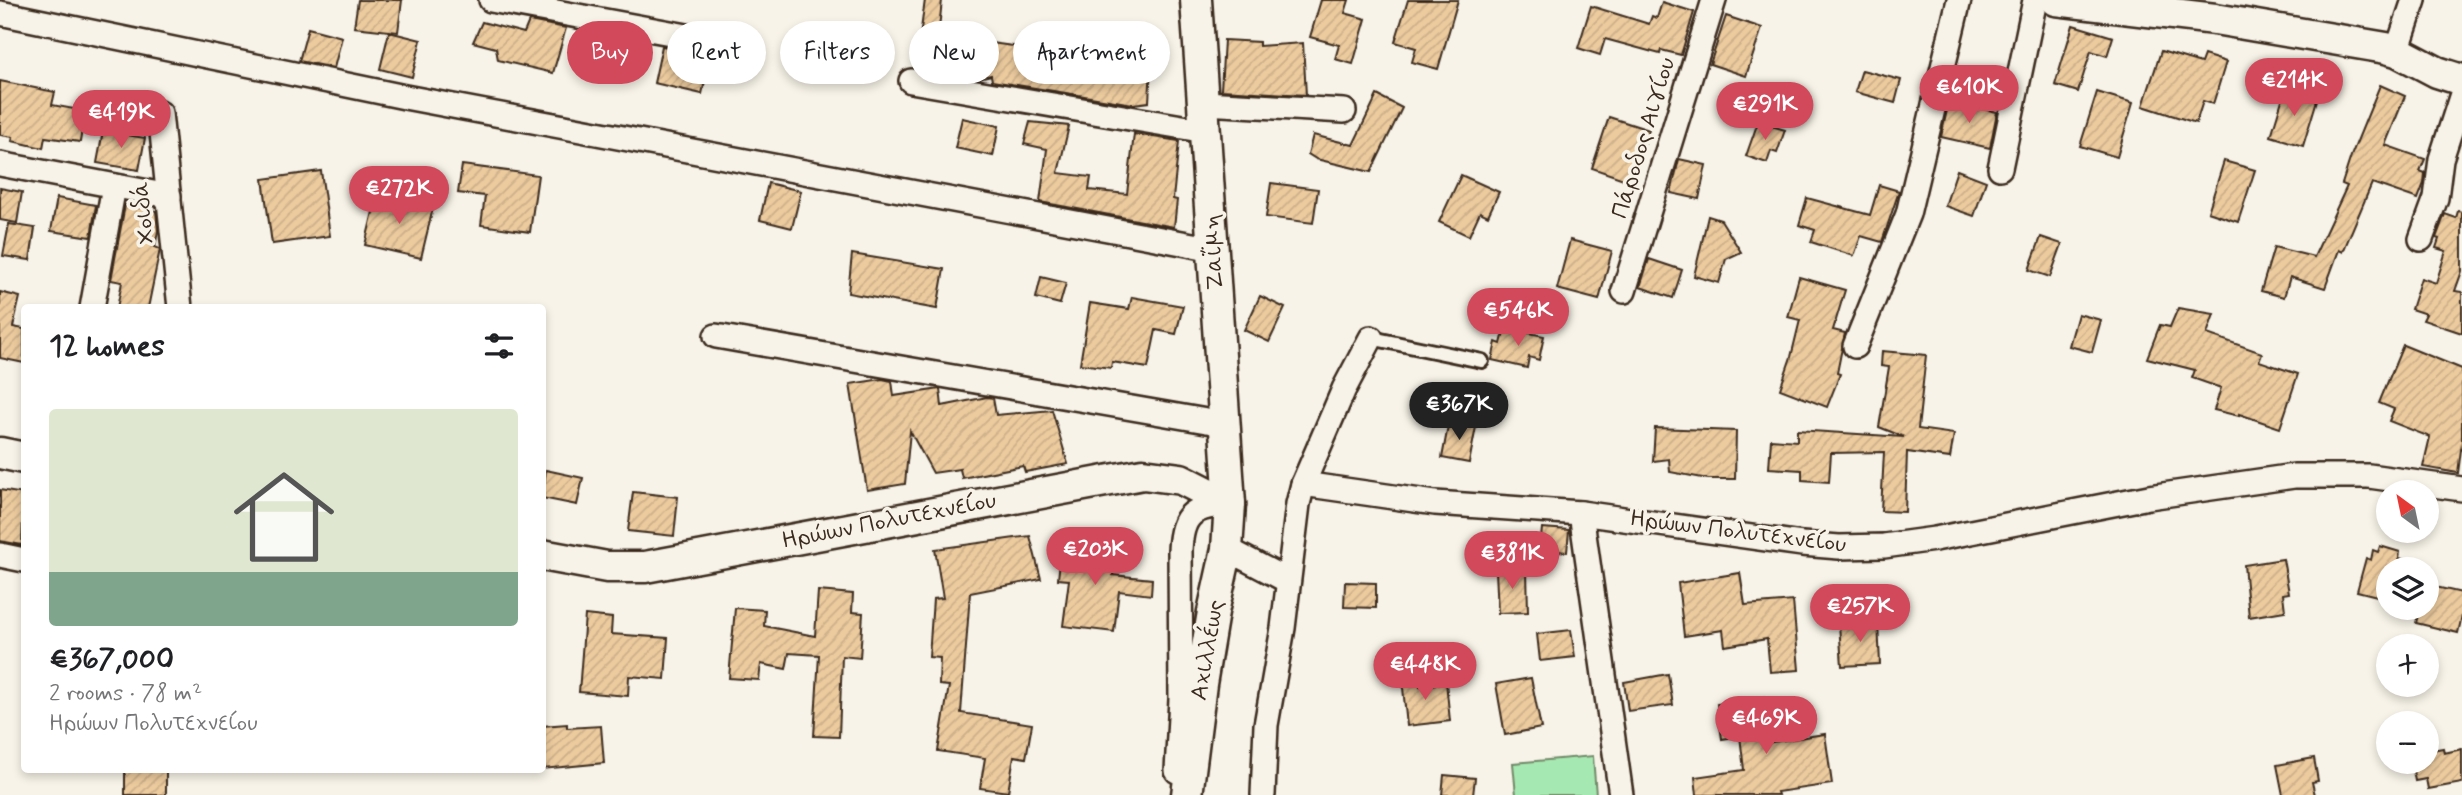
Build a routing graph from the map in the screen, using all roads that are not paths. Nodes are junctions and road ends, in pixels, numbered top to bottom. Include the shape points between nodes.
1 (491, 0) edge
2 (1196, 0) edge
3 (1714, 0) edge
4 (1959, 0) edge
5 (2035, 0) edge
6 (2056, 0) edge
7 (2414, 0) edge
8 (570, 7) edge
9 (0, 13) edge
10 (667, 30) edge
11 (2397, 51) junction
12 (2462, 80) edge
13 (936, 84) edge
14 (2462, 94) edge
15 (1344, 111) dead end
16 (160, 113) dead end
17 (1205, 117) junction
18 (0, 164) edge
19 (2000, 168) dead end
20 (114, 186) junction
21 (169, 196) junction
22 (2421, 239) dead end
23 (1214, 248) junction
24 (1624, 291) dead end
25 (93, 304) edge
26 (180, 304) edge
27 (716, 336) dead end
28 (1371, 338) joint
29 (1855, 346) dead end
30 (1482, 361) dead end
31 (1224, 424) junction
32 (0, 453) edge
33 (21, 457) edge
34 (1303, 484) junction
35 (2462, 489) edge
36 (1230, 504) junction
37 (1581, 513) junction
38 (1227, 550) junction
39 (0, 555) edge
40 (546, 556) edge
41 (21, 559) edge
42 (1288, 581) junction
43 (1178, 795) edge
44 (1187, 795) edge
45 (1263, 795) edge
46 (1621, 795) edge

1 - 8 street
2 - 17 street, Ζαΐμη
3 - 24 street, Πάροδος Αιγίου
4 - 29 street via 1908,214
5 - 19 street
6 - 11 street via 2215,19
7 - 11 street
8 - 10 street
9 - 23 street via 405,97
11 - 12 street
13 - 17 street
14 - 22 street
15 - 17 street
16 - 21 street, Χοιδά
17 - 23 street, Ζαΐμη
18 - 20 street
20 - 21 street
20 - 25 street
21 - 26 street, Χοιδά
23 - 31 street, Ζαΐμη
27 - 31 street
28 - 30 lane
28 - 34 street
31 - 36 street, Ζαΐμη
32 - 33 street
34 - 37 street, Ηρώων Πολυτεχνείου via 1435,503
34 - 42 street
35 - 37 street, Ηρώων Πολυτεχνείου via 2369,476 2294,476 1873,546 1802,544
36 - 38 street, Αχιλλέως
36 - 40 street, Ηρώων Πολυτεχνείου via 1181,479 1143,474 645,566 607,567
36 - 43 street via 1191,513 1181,534
37 - 46 street
38 - 42 street
38 - 44 street, Αχιλλέως via 1203,672
39 - 41 street
42 - 45 street via 1266,725

